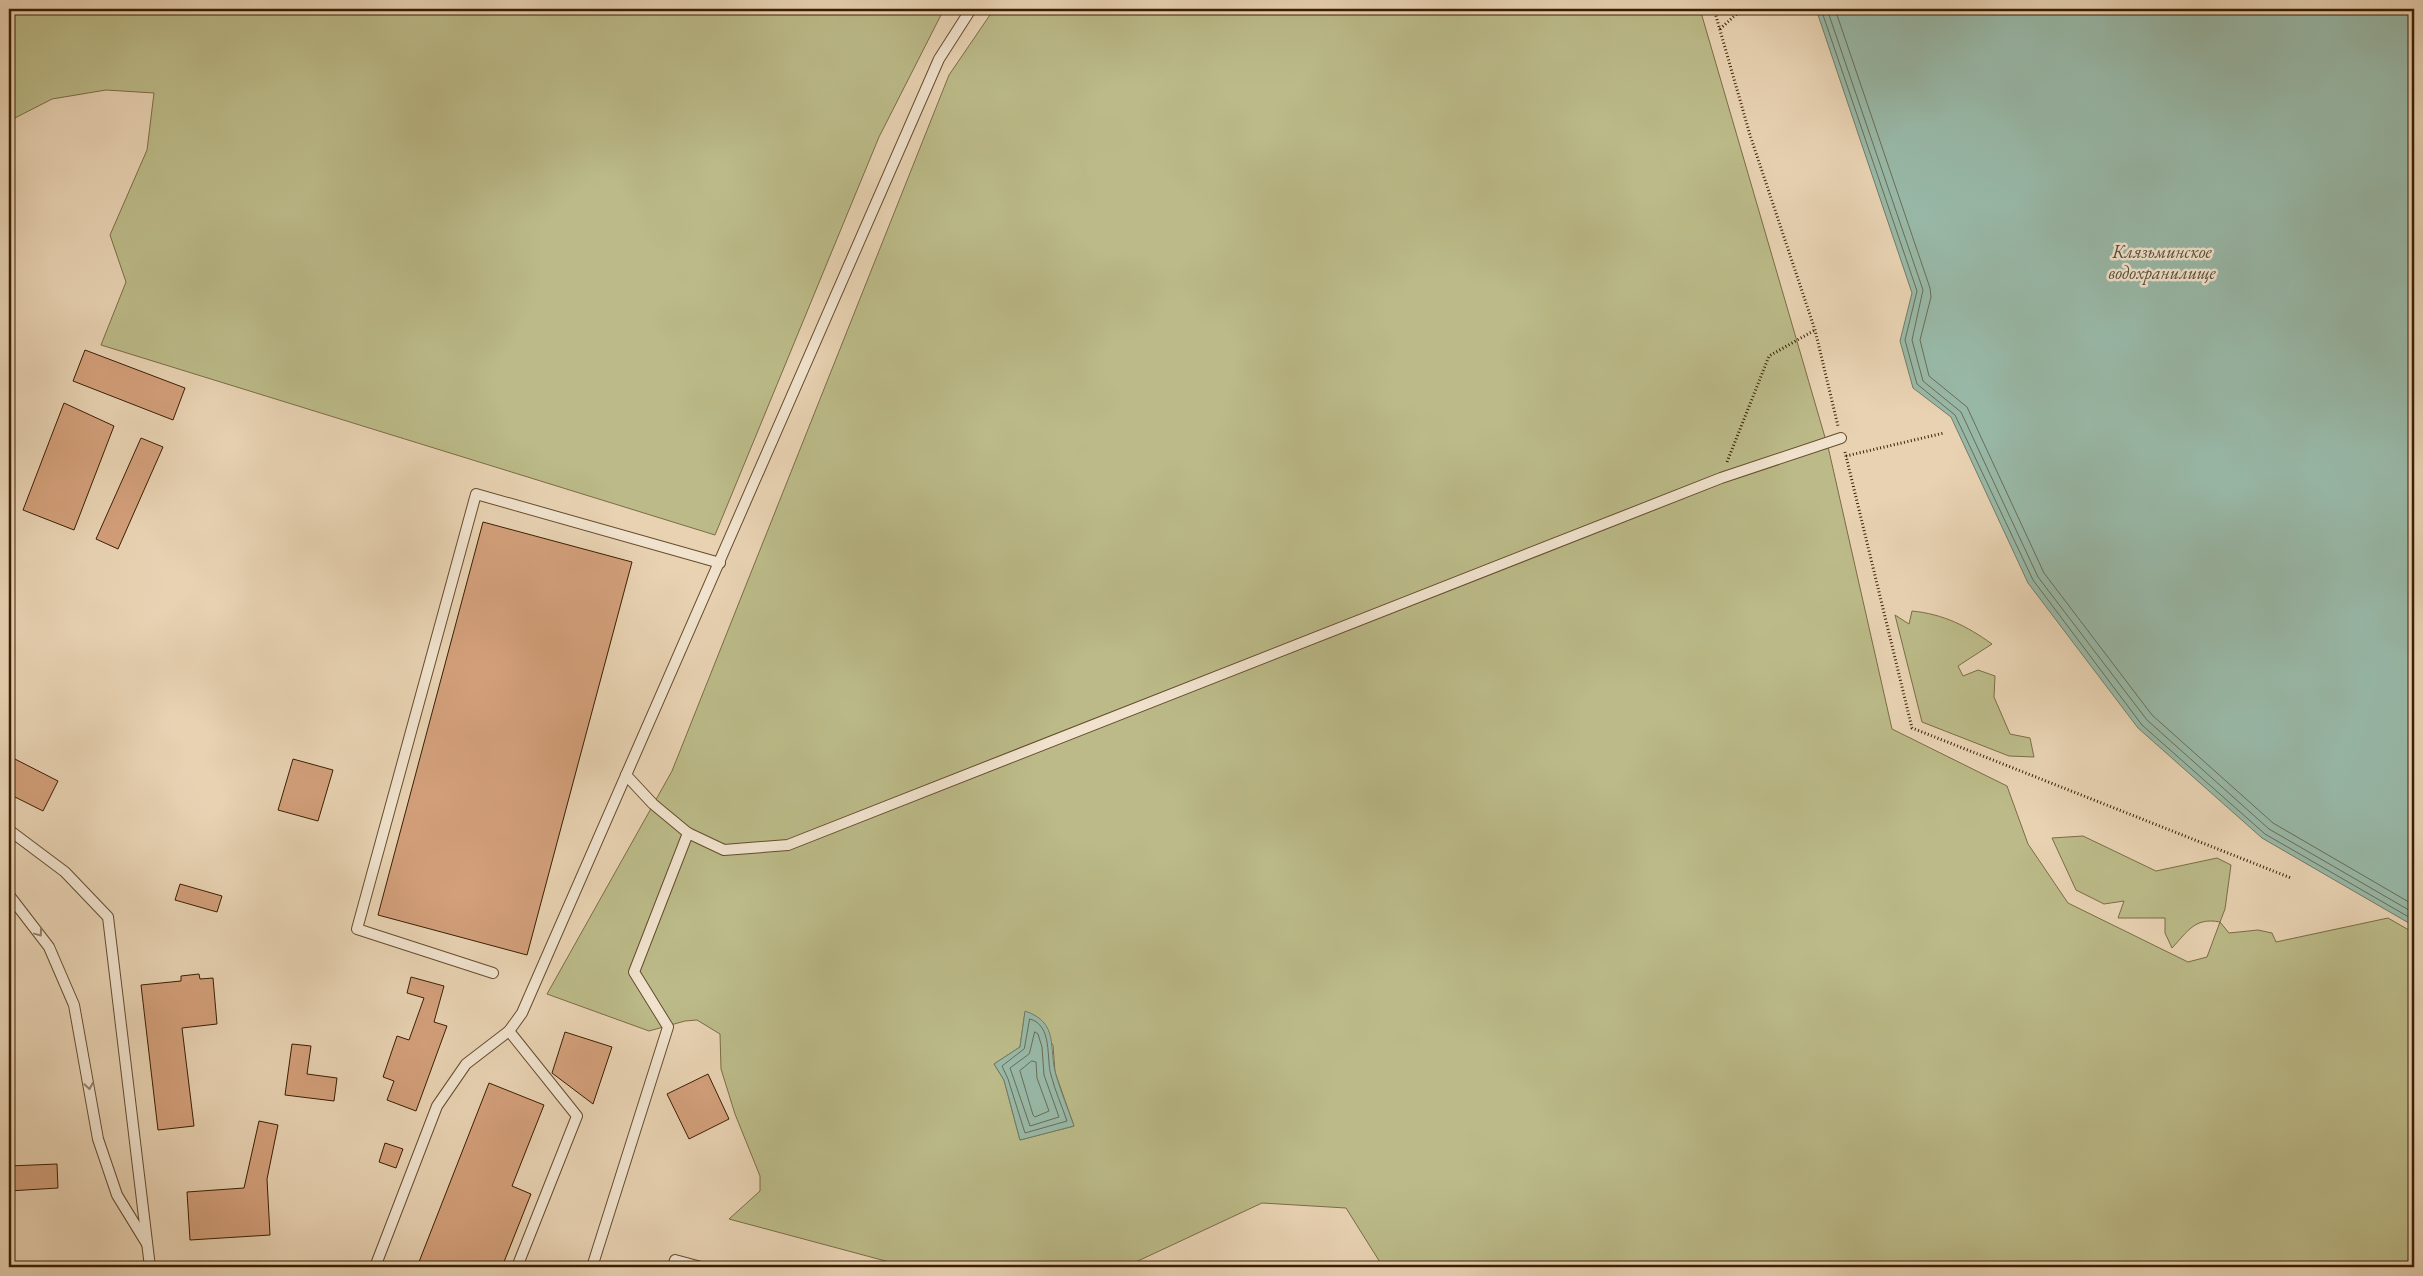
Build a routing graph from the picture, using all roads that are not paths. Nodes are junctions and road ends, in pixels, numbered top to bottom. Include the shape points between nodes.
1 (971, 9) edge
2 (1841, 438) road end
3 (720, 563) junction
4 (626, 775) junction
5 (9, 830) edge
6 (688, 833) junction
7 (9, 895) edge
8 (493, 973) dead end
9 (509, 1030) junction
10 (149, 1247) junction
11 (150, 1267) edge
12 (376, 1267) edge
13 (517, 1267) edge
14 (592, 1267) edge
15 (672, 1267) edge
16 (701, 1267) edge

1 - 3 lane via 939,58
2 - 6 lane via 1721,478 788,846 724,850
3 - 4 lane
3 - 8 lane via 476,494 357,929
4 - 6 lane via 653,804
4 - 9 lane via 522,1013
5 - 10 lane via 65,872 108,917
6 - 14 lane via 634,972 668,1027
7 -> 10 lane via 49,947 74,1005 98,1139 116,1195
9 - 12 lane via 466,1064 437,1106
9 - 13 lane via 577,1116
10 - 11 lane
15 - 16 lane via 674,1260

